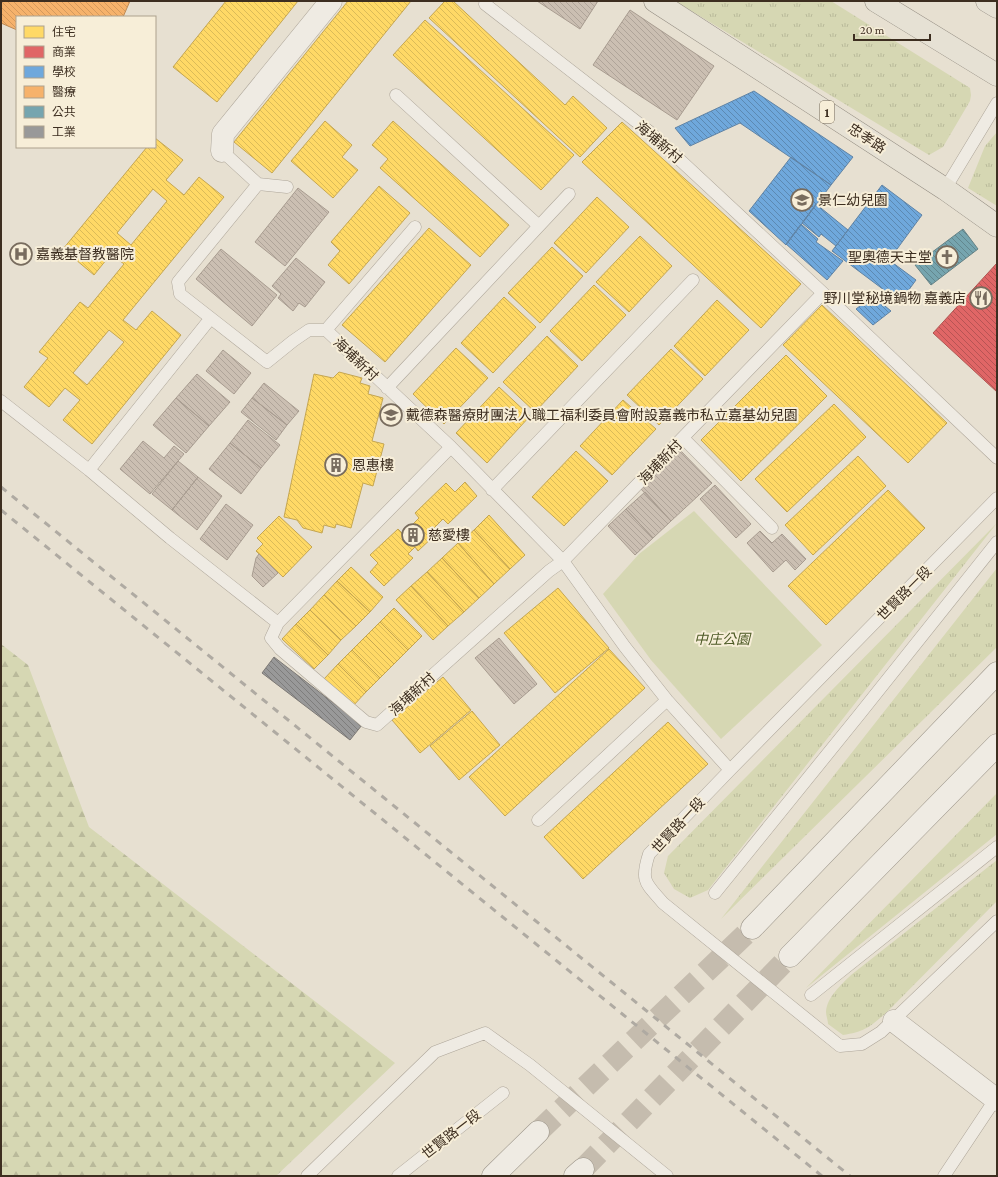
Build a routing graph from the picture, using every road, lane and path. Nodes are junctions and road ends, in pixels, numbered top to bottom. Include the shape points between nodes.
1 (331, 1) edge
2 (655, 1) edge
3 (876, 1) edge
4 (987, 1) edge
5 (485, 4) dead end
6 (997, 7) edge
7 (997, 75) edge
8 (396, 95) dead end
9 (997, 103) edge
10 (222, 151) joint
11 (258, 184) junction
12 (288, 187) dead end
13 (945, 189) junction
14 (569, 194) dead end
15 (539, 226) junction
16 (997, 226) edge
17 (415, 227) dead end
18 (693, 280) dead end
19 (823, 293) junction
20 (210, 319) junction
21 (326, 330) junction
22 (387, 388) junction
23 (1, 401) edge
24 (683, 438) junction
25 (451, 448) junction
26 (997, 458) edge
27 (89, 470) junction
28 (492, 490) junction
29 (997, 498) edge
30 (772, 528) dead end
31 (997, 542) edge
32 (563, 561) junction
33 (278, 623) junction
34 (997, 673) edge
35 (667, 700) junction
36 (997, 745) edge
37 (730, 770) junction
38 (538, 820) dead end
39 (997, 847) edge
40 (715, 893) dead end
41 (997, 921) edge
42 (752, 928) tunnel mouth
43 (790, 956) tunnel mouth
44 (811, 995) dead end
45 (894, 1021) junction
46 (503, 1093) dead end
47 (996, 1099) edge
48 (538, 1132) tunnel mouth
49 (307, 1176) edge
50 (398, 1176) edge
51 (493, 1176) edge
52 (667, 1176) edge
53 (944, 1176) edge

1 - 10 street via 222,134
2 - 13 main road, 忠孝路 / 1
3 - 7 main road
4 - 6 main road
5 - 19 lane, 海埔新村 via 651,133
8 - 15 lane
9 - 13 lane
10 - 11 lane
11 - 12 lane
11 - 20 lane, 海埔新村 via 178,282 180,294
13 - 16 main road, 忠孝路 / 1
14 - 15 lane
15 - 22 lane
17 - 21 lane
18 - 28 lane
19 - 24 lane, 海埔新村
19 - 26 lane, 海埔新村
20 - 21 lane, 海埔新村 via 267,362 309,330
20 - 27 lane
21 - 22 lane, 海埔新村
22 - 25 lane, 海埔新村
23 - 27 lane
24 - 30 lane
24 - 32 lane, 海埔新村
25 - 28 lane, 海埔新村
25 - 33 lane
27 - 33 lane
28 - 32 lane, 海埔新村
29 - 37 lane, 世賢路一段
31 - 40 lane
32 - 33 lane, 海埔新村 via 377,725 366,722 280,649 271,638
32 - 35 lane, 海埔新村
34 - 42 street
35 - 37 lane, 海埔新村
35 - 38 lane
36 - 43 street
37 - 45 lane, 世賢路一段 via 649,854 644,869 646,882 663,903 840,1046 862,1044
39 - 44 lane
41 - 45 lane, 世賢路一段
45 - 47 street
46 - 50 lane, 世賢路一段
47 - 53 lane
48 - 51 street
49 - 52 lane via 435,1052 485,1033 530,1065

